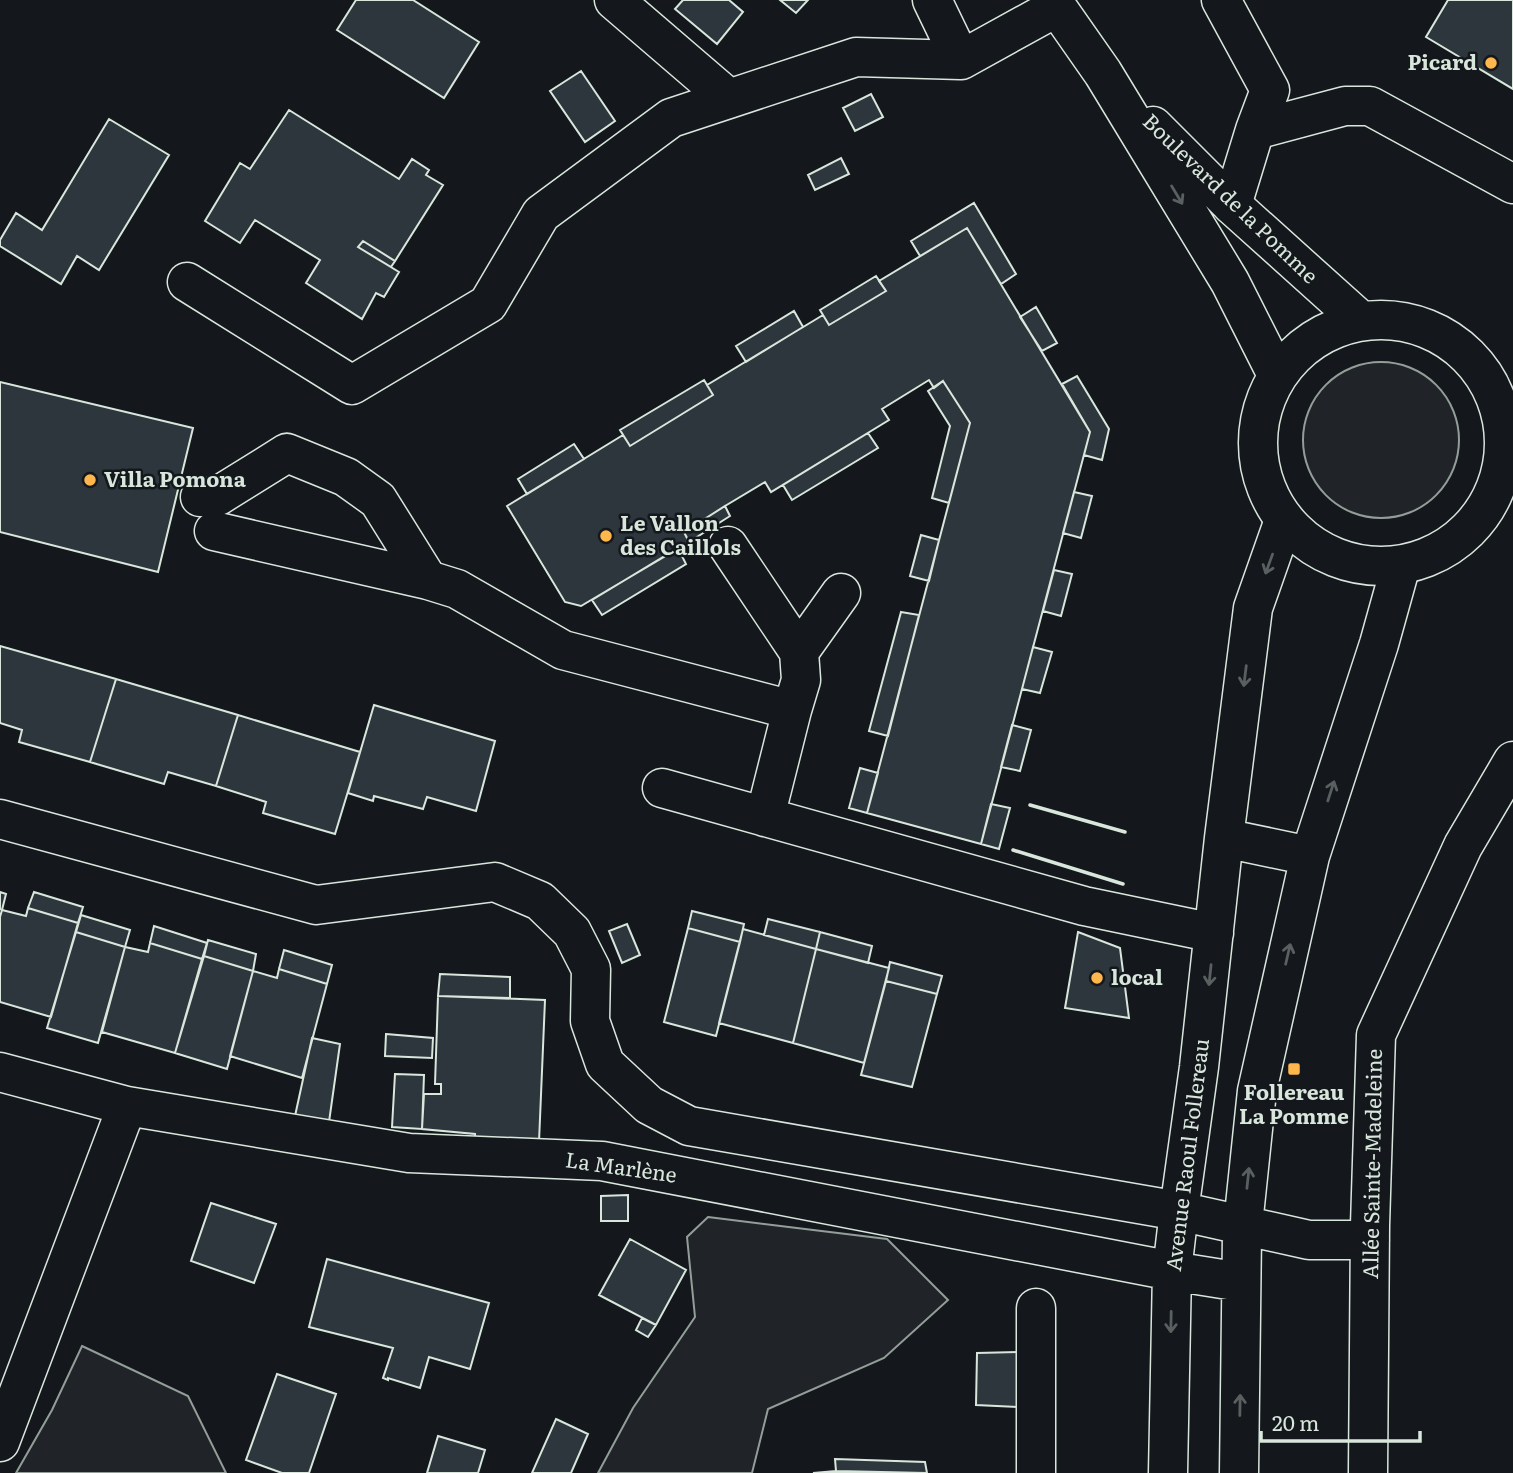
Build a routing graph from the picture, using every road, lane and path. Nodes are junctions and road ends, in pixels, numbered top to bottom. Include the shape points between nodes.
1 (614, 0) edge
2 (932, 0) edge
3 (1221, 0) edge
4 (1055, 4) edge
5 (961, 60) junction
6 (1104, 73) junction
7 (728, 98) junction
8 (1255, 131) junction
9 (1513, 184) edge
10 (1232, 205) junction
11 (187, 282) dead end
12 (1361, 321) junction
13 (1278, 375) junction
14 (1505, 405) edge
15 (1503, 495) edge
16 (1284, 520) junction
17 (728, 546) dead end
18 (1401, 565) junction
19 (428, 580) junction
20 (841, 593) dead end
21 (799, 652) junction
22 (792, 710) junction
23 (1513, 761) edge
24 (662, 788) dead end
25 (765, 817) junction
26 (0, 819) edge
27 (1224, 838) junction
28 (1310, 856) junction
29 (1214, 933) junction
30 (0, 1072) edge
31 (127, 1105) junction
32 (1179, 1211) junction
33 (1243, 1227) junction
34 (1370, 1240) junction
35 (1172, 1271) junction
36 (1241, 1282) junction
37 (1036, 1308) dead end
38 (0, 1442) edge
39 (1036, 1473) edge
40 (1168, 1473) edge
41 (1239, 1473) edge
42 (1368, 1473) edge

1 - 7 street
2 - 5 street
3 - 8 street via 1269,90
4 - 5 street
4 - 6 street, Boulevard de la Pomme
5 - 7 street via 856,57
6 - 10 street, Boulevard de la Pomme
6 -> 13 street, Boulevard de la Pomme via 1230,282
7 - 11 street via 671,118 541,214 488,303 352,385
8 - 9 street via 1345,106 1370,106
8 - 10 street
10 - 12 street, Boulevard de la Pomme
12 - 13 street via 1329,331 1299,349
12 - 14 street via 1396,320 1429,330 1458,348
13 - 16 street via 1263,403 1257,433 1259,465 1268,494
14 - 15 street
15 - 18 street via 1456,541
16 - 18 street via 1308,543 1337,558 1369,566
16 -> 27 street, Avenue Raoul Follereau via 1253,608
17 - 21 street
28 -> 18 street
19 - 19 street via 207,514 218,496 287,453 346,477 377,500
19 - 22 street via 457,589 562,650
20 - 21 street
21 - 22 street via 801,680
22 - 25 street
23 - 34 street, Allée Sainte-Madeleine via 1463,846 1376,1035
24 - 25 street
25 - 29 street via 1084,906
26 - 32 street via 316,905 495,882 540,901 572,932 591,969 590,1021 605,1064 649,1105 689,1126
27 - 28 street
27 - 29 street, Avenue Raoul Follereau
33 -> 28 street via 1257,1091
29 -> 32 street, Avenue Raoul Follereau
30 - 31 street, La Marlène
31 - 35 street, La Marlène via 409,1153 602,1161
31 - 38 street
32 - 33 street
32 - 35 street, Avenue Raoul Follereau
33 - 34 street via 1309,1240
33 - 36 street
34 - 42 street, Allée Sainte-Madeleine
35 - 36 street, La Marlène
35 -> 40 street, Avenue Raoul Follereau
41 -> 36 street
37 - 39 street

